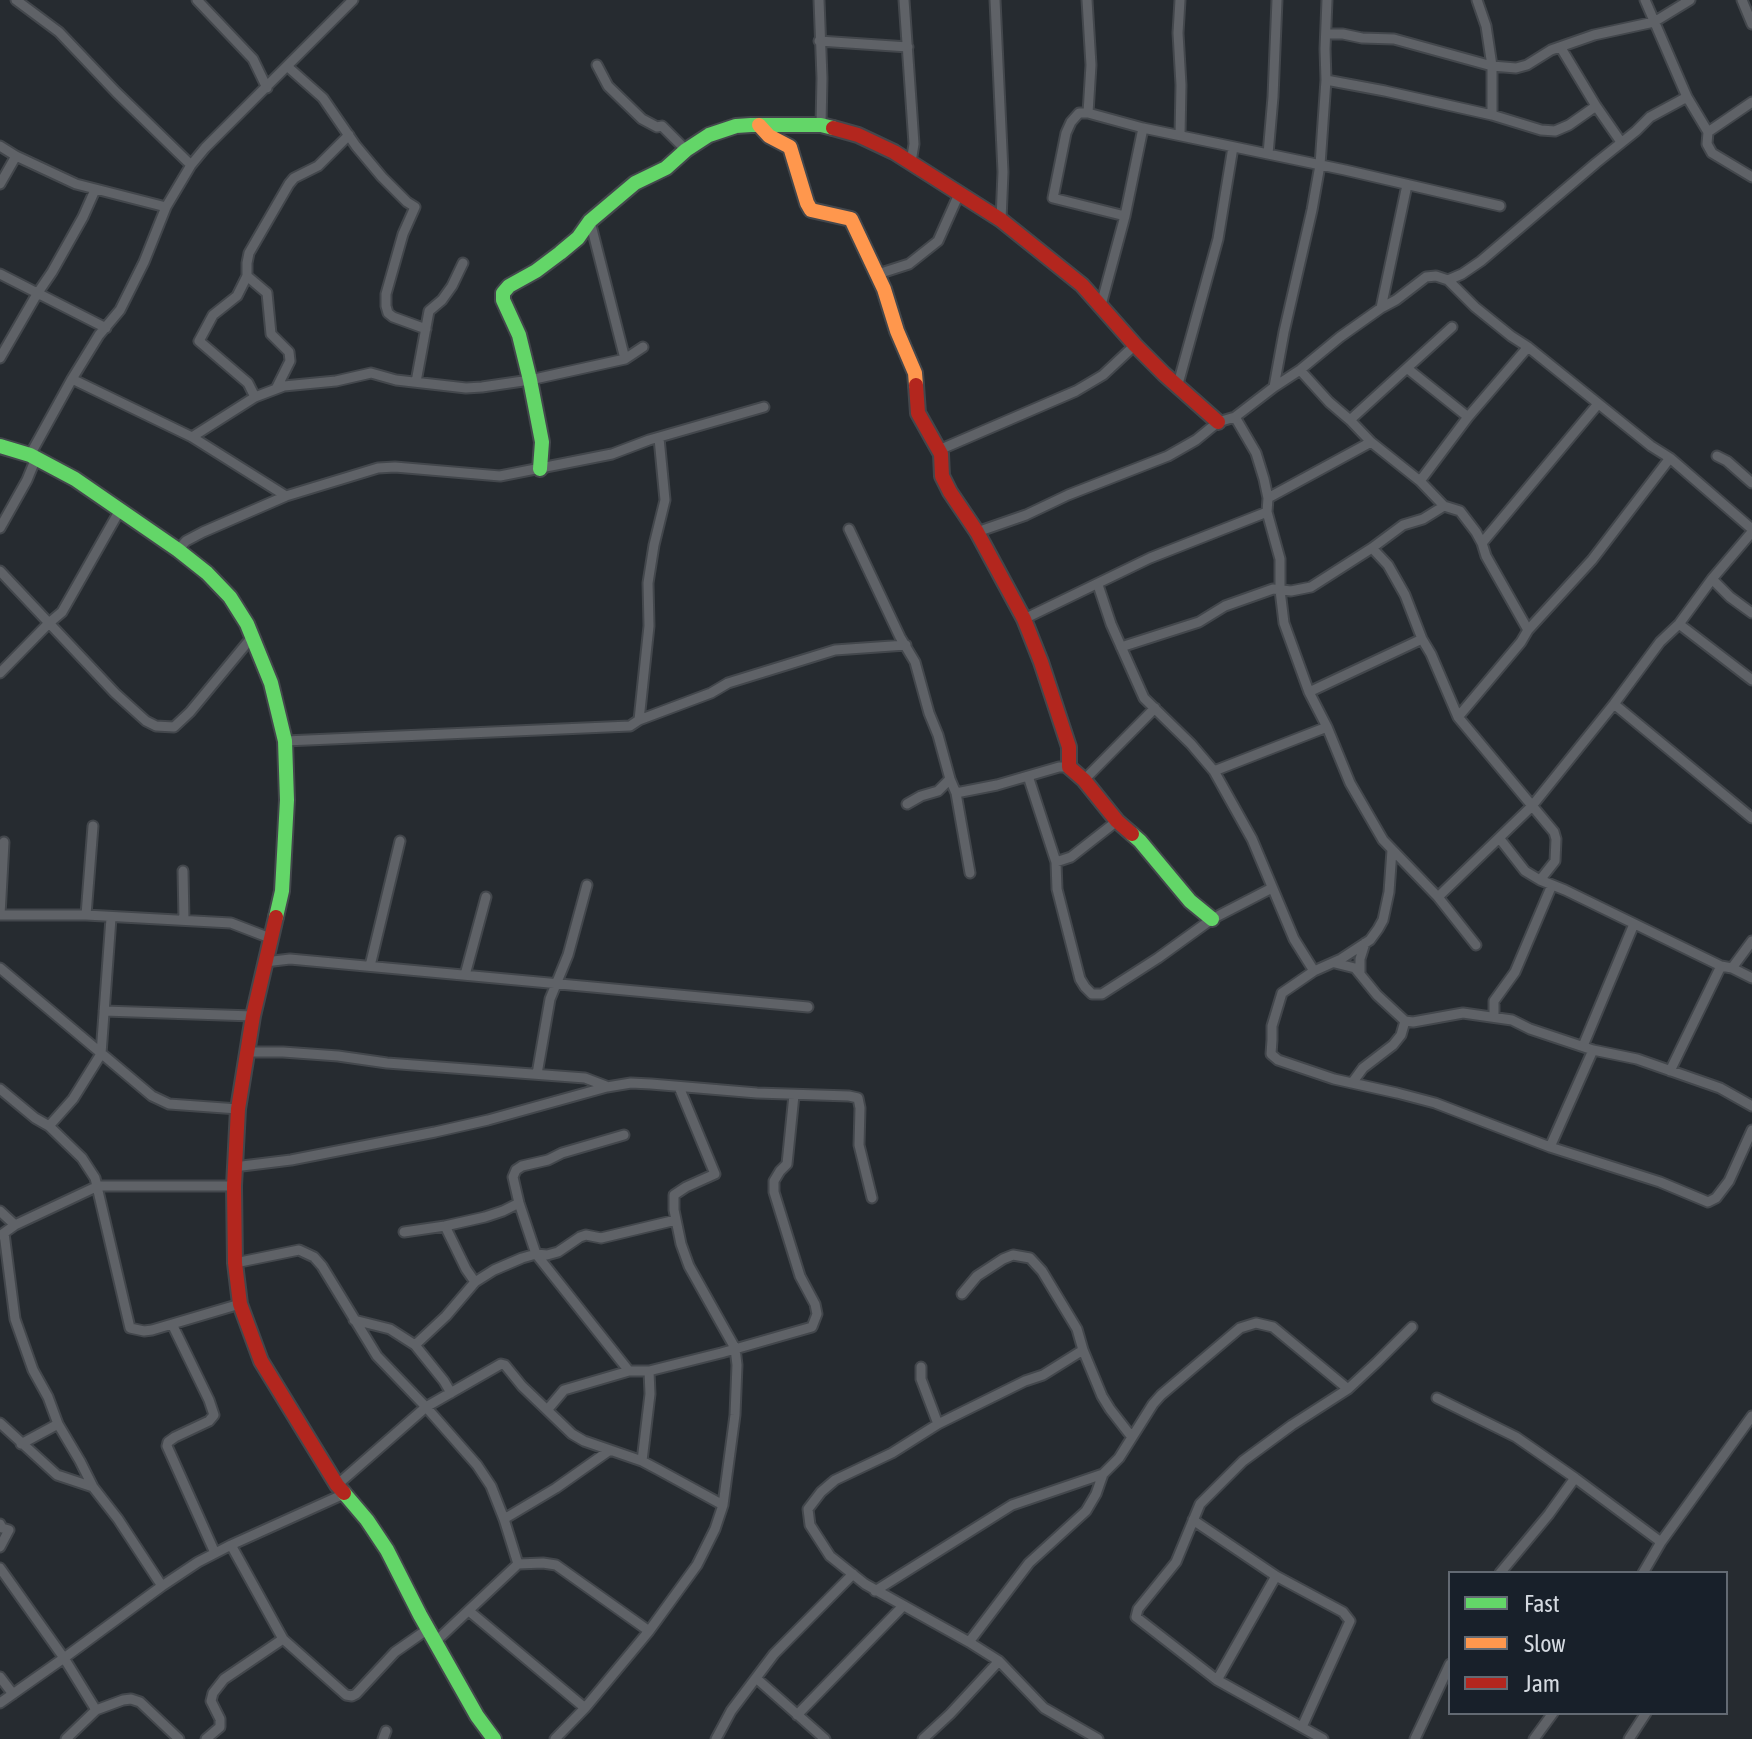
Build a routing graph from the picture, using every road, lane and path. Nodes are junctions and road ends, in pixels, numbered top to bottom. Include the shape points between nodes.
1 (16, 0) edge
2 (353, 0) edge
3 (819, 0) edge
4 (904, 0) edge
5 (995, 0) edge
6 (1087, 0) edge
7 (1180, 0) edge
8 (1277, 0) edge
9 (1327, 0) edge
10 (1477, 0) edge
11 (1645, 0) edge
12 (1690, 0) edge
13 (1742, 0) edge
14 (204, 3) edge
15 (1654, 22) junction
16 (1752, 24) edge
17 (1326, 34) junction
18 (819, 41) junction
19 (908, 47) junction
20 (1561, 48) junction
21 (597, 65) dead end
22 (1492, 66) junction
23 (288, 67) junction
24 (1326, 80) junction
25 (267, 88) junction
26 (1687, 97) junction
27 (1752, 102) edge
28 (1596, 106) junction
29 (1088, 113) junction
30 (1492, 115) junction
31 (759, 125) junction
32 (821, 125) junction
33 (1143, 128) junction
34 (1708, 132) junction
35 (349, 135) junction
36 (1180, 135) junction
37 (1621, 142) junction
38 (0, 146) edge
39 (1233, 147) junction
40 (686, 150) junction
41 (1268, 154) junction
42 (16, 156) junction
43 (911, 162) junction
44 (191, 165) junction
45 (1320, 165) junction
46 (1752, 177) edge
47 (0, 184) edge
48 (1407, 185) junction
49 (95, 190) junction
50 (959, 194) junction
51 (1500, 206) dead end
52 (166, 207) junction
53 (1125, 216) junction
54 (1001, 220) junction
55 (590, 221) junction
56 (463, 263) dead end
57 (0, 274) edge
58 (878, 274) junction
59 (247, 276) junction
60 (1448, 280) junction
61 (37, 294) junction
62 (1101, 305) junction
63 (1381, 308) junction
64 (1452, 327) dead end
65 (106, 328) junction
66 (426, 329) junction
67 (1135, 345) junction
68 (643, 347) dead end
69 (1528, 347) junction
70 (0, 358) edge
71 (625, 359) junction
72 (1408, 369) junction
73 (1300, 370) junction
74 (72, 379) junction
75 (530, 380) junction
76 (416, 382) junction
77 (1178, 384) junction
78 (1274, 387) junction
79 (276, 389) junction
80 (255, 397) junction
81 (1598, 404) junction
82 (764, 407) dead end
83 (1235, 417) junction
84 (1468, 417) junction
85 (1350, 420) junction
86 (1218, 422) junction
87 (192, 437) junction
88 (659, 438) junction
89 (1371, 442) junction
90 (0, 446) edge
91 (939, 450) junction
92 (33, 456) junction
93 (1717, 456) dead end
94 (1670, 458) junction
95 (540, 469) junction
96 (1420, 481) junction
97 (1752, 483) edge
98 (286, 496) junction
99 (1268, 498) junction
100 (1444, 506) junction
101 (120, 510) junction
102 (1267, 512) junction
103 (0, 528) edge
104 (849, 529) dead end
105 (1752, 531) edge
106 (977, 532) junction
107 (1482, 543) junction
108 (1372, 548) junction
109 (178, 550) junction
110 (0, 571) edge
111 (1712, 579) junction
112 (1098, 585) junction
113 (1280, 590) junction
114 (1752, 613) edge
115 (1024, 619) junction
116 (49, 623) junction
117 (1679, 624) junction
118 (1528, 630) junction
119 (252, 637) junction
120 (1422, 639) junction
121 (906, 645) junction
122 (1121, 647) junction
123 (0, 673) edge
124 (1752, 680) edge
125 (1309, 692) junction
126 (1614, 704) junction
127 (1155, 708) junction
128 (1458, 717) junction
129 (639, 720) junction
130 (1327, 727) junction
131 (285, 741) junction
132 (1069, 767) junction
133 (1214, 771) junction
134 (1028, 776) junction
135 (950, 779) junction
136 (1084, 780) junction
137 (956, 793) junction
138 (907, 804) dead end
139 (1532, 806) junction
140 (1752, 818) edge
141 (1117, 821) junction
142 (93, 826) dead end
143 (1500, 839) junction
144 (400, 841) dead end
145 (4, 842) dead end
146 (1392, 850) junction
147 (1056, 862) junction
148 (183, 871) dead end
149 (970, 873) dead end
150 (1540, 880) junction
151 (587, 885) dead end
152 (1552, 885) junction
153 (1272, 888) junction
154 (486, 897) dead end
155 (1438, 897) junction
156 (0, 915) edge
157 (86, 915) junction
158 (111, 918) junction
159 (1212, 919) junction
160 (184, 920) junction
161 (1634, 924) junction
162 (270, 938) junction
163 (1752, 941) edge
164 (1365, 943) junction
165 (1476, 945) dead end
166 (265, 962) junction
167 (1335, 963) junction
168 (370, 966) junction
169 (1727, 967) junction
170 (0, 968) edge
171 (1314, 971) junction
172 (1360, 973) junction
173 (465, 975) junction
174 (1752, 978) edge
175 (556, 982) junction
176 (808, 1007) dead end
177 (104, 1011) junction
178 (253, 1016) junction
179 (1494, 1016) junction
180 (1405, 1021) junction
181 (1588, 1048) junction
182 (248, 1052) junction
183 (101, 1054) junction
184 (1670, 1071) junction
185 (537, 1074) junction
186 (1352, 1083) junction
187 (607, 1087) junction
188 (679, 1087) junction
189 (0, 1089) edge
190 (794, 1095) junction
191 (1752, 1106) edge
192 (238, 1109) junction
193 (49, 1126) junction
194 (624, 1135) dead end
195 (1751, 1136) edge
196 (1550, 1147) junction
197 (234, 1167) junction
198 (98, 1186) junction
199 (234, 1186) junction
200 (872, 1198) dead end
201 (519, 1203) junction
202 (0, 1211) edge
203 (676, 1220) junction
204 (15, 1225) junction
205 (445, 1226) junction
206 (404, 1232) dead end
207 (2, 1234) edge
208 (536, 1254) junction
209 (235, 1263) junction
210 (475, 1282) junction
211 (962, 1294) dead end
212 (240, 1304) junction
213 (354, 1320) junction
214 (172, 1324) junction
215 (1412, 1327) dead end
216 (415, 1345) junction
217 (735, 1348) junction
218 (1083, 1350) junction
219 (921, 1367) dead end
220 (629, 1371) junction
221 (649, 1371) junction
222 (1348, 1389) junction
223 (451, 1393) junction
224 (1437, 1398) dead end
225 (426, 1407) junction
226 (548, 1409) junction
227 (1752, 1416) edge
228 (0, 1423) edge
229 (58, 1424) junction
230 (938, 1424) junction
231 (1131, 1436) junction
232 (21, 1444) junction
233 (610, 1450) junction
234 (642, 1461) junction
235 (1103, 1474) junction
236 (1575, 1478) junction
237 (93, 1487) junction
238 (341, 1490) junction
239 (723, 1505) junction
240 (504, 1519) junction
241 (1193, 1520) junction
242 (0, 1524) edge
243 (1661, 1542) junction
244 (231, 1545) junction
245 (0, 1547) edge
246 (215, 1553) junction
247 (518, 1564) junction
248 (0, 1568) edge
249 (1502, 1571) edge
250 (1644, 1571) edge
251 (853, 1574) junction
252 (1276, 1576) junction
253 (162, 1586) junction
254 (875, 1591) junction
255 (903, 1606) junction
256 (469, 1611) junction
257 (649, 1631) junction
258 (432, 1635) junction
259 (283, 1639) junction
260 (969, 1642) junction
261 (64, 1658) junction
262 (999, 1661) junction
263 (1448, 1668) edge
264 (0, 1677) edge
265 (756, 1678) junction
266 (1217, 1680) junction
267 (13, 1694) junction
268 (0, 1703) edge
269 (585, 1708) junction
270 (96, 1710) junction
271 (797, 1715) junction
272 (1552, 1715) edge
273 (1645, 1715) edge
274 (1302, 1727) junction
275 (489, 1737) edge
276 (1094, 1738) edge
277 (66, 1739) edge
278 (179, 1739) edge
279 (206, 1739) edge
280 (555, 1739) edge
281 (716, 1739) edge
282 (825, 1739) edge
283 (923, 1739) edge
284 (1323, 1739) edge
285 (1415, 1739) edge
286 (1534, 1739) edge
287 (1629, 1739) edge

1 - 44 street via 59,32
2 - 23 street
3 - 18 street
4 - 19 street
5 - 54 street
6 - 29 street
7 - 36 street
8 - 41 street
9 - 17 street
10 - 22 street
11 - 15 street
12 - 15 street
13 - 16 street
14 - 25 street via 253,59
15 - 20 street
15 - 26 street
17 - 22 street via 1394,39
17 - 24 street
18 - 19 street
18 - 32 street
19 - 43 street
20 - 22 street via 1516,68
20 - 28 street
21 - 40 street via 625,103 642,119 662,126
22 - 30 street
23 - 25 street
23 - 35 street via 323,98
24 - 30 street
24 - 45 street
25 - 44 street
26 - 34 street
26 - 37 street via 1650,117
27 - 34 street
28 - 30 street via 1555,131
28 - 37 street
29 - 33 street
29 - 53 street via 1079,113 1066,133 1053,198
31 - 32 street
31 - 40 street via 709,135
31 - 58 street via 790,147 811,210 851,219
32 - 43 street via 858,135
33 - 36 street
33 - 53 street
34 - 46 street via 1712,153
35 - 59 street via 318,166 289,184 249,253
35 - 66 street via 382,177 415,207 386,306 393,317
36 - 39 street
37 - 60 street via 1481,261
38 - 42 street
39 - 41 street
39 - 77 street via 1218,239
40 - 55 street
41 - 45 street
42 - 47 street
42 - 49 street
43 - 50 street
44 - 52 street
45 - 48 street
45 - 78 street
48 - 51 street
48 - 63 street
49 - 52 street
49 - 61 street
50 - 54 street
50 - 58 street via 938,241 909,264
52 - 65 street via 144,262
53 - 62 street
54 - 62 street
55 - 71 street
55 - 75 street via 560,253 503,293
56 - 66 street via 452,286 429,311
57 - 61 street
58 - 91 street via 915,373 918,413
59 - 79 street via 267,293 271,334 289,352
59 - 80 street via 237,296 213,315 199,341 248,383
60 - 63 street via 1426,277
60 - 69 street
61 - 65 street
61 - 70 street
62 - 67 street
63 - 73 street
64 - 72 street
65 - 74 street
66 - 76 street
67 - 77 street
67 - 91 street via 1076,391
68 - 71 street
69 - 81 street
69 - 84 street
71 - 75 street
72 - 84 street
72 - 85 street
73 - 78 street
73 - 85 street
74 - 87 street
74 - 92 street
75 - 76 street via 466,388
75 - 95 street via 542,442
76 - 79 street via 371,373
77 - 86 street
78 - 83 street
79 - 80 street
80 - 87 street
81 - 94 street
81 - 107 street
82 - 88 street
83 - 86 street
83 - 99 street via 1256,453
84 - 96 street
85 - 89 street
86 - 106 street via 1168,456
87 - 98 street
88 - 95 street
88 - 129 street via 665,500 648,583
89 - 96 street
89 - 99 street
90 - 92 street
91 - 106 street via 942,476
92 - 101 street
92 - 103 street via 22,490
93 - 97 street
94 - 105 street
94 - 118 street via 1592,560
95 - 98 street via 500,476 378,468
96 - 100 street
98 - 109 street via 203,532
99 - 102 street
100 - 107 street via 1460,511
100 - 108 street via 1403,525
101 - 109 street
101 - 116 street via 62,612
102 - 112 street via 1150,558
102 - 113 street via 1280,559
104 - 121 street
105 - 111 street
106 - 115 street
107 - 118 street
108 - 113 street via 1311,587
108 - 120 street via 1398,582
109 - 119 street via 230,597
110 - 116 street
111 - 114 street
111 - 117 street
112 - 115 street
112 - 122 street
113 - 122 street
113 - 125 street via 1284,623
115 - 132 street via 1069,747
116 - 119 street via 115,693 156,726 174,727
116 - 123 street
117 - 124 street
117 - 126 street
118 - 128 street
119 - 131 street via 271,683
120 - 125 street
120 - 128 street
121 - 129 street via 835,650 728,683
121 - 135 street
122 - 127 street via 1144,698
125 - 130 street
126 - 139 street
126 - 140 street
127 - 133 street
127 - 136 street
128 - 139 street
129 - 131 street via 630,726
130 - 133 street
130 - 146 street via 1357,798
131 - 162 street via 282,891
132 - 134 street
132 - 136 street
133 - 153 street
134 - 137 street
134 - 147 street
135 - 137 street
135 - 138 street via 938,791
136 - 141 street
137 - 149 street
139 - 143 street
139 - 150 street via 1556,839 1555,861
141 - 147 street via 1071,857
141 - 159 street
142 - 157 street
143 - 150 street via 1525,871
143 - 155 street
144 - 168 street
145 - 156 street
146 - 155 street
146 - 164 street via 1383,920
147 - 159 street via 1057,889 1080,979 1092,994 1102,994
148 - 160 street
150 - 152 street
151 - 175 street
152 - 161 street
152 - 179 street via 1515,972 1494,1001
153 - 159 street
153 - 171 street
154 - 173 street
155 - 165 street
156 - 157 street
157 - 158 street
158 - 160 street
158 - 177 street
160 - 162 street via 231,923
161 - 169 street
161 - 181 street
162 - 166 street
163 - 169 street
164 - 167 street
164 - 172 street
166 - 168 street
166 - 178 street
167 - 171 street
167 - 172 street
168 - 173 street
169 - 174 street
169 - 184 street
170 - 183 street
171 - 186 street via 1282,993 1271,1054
172 - 180 street
173 - 175 street
175 - 176 street
175 - 185 street
177 - 178 street
177 - 183 street
178 - 182 street
179 - 180 street via 1463,1013
179 - 181 street
180 - 186 street via 1393,1045
181 - 184 street
181 - 196 street
182 - 185 street
182 - 192 street
183 - 192 street via 169,1104
183 - 193 street
184 - 191 street
185 - 187 street via 585,1078
186 - 196 street via 1446,1107
187 - 188 street
187 - 197 street via 435,1132
188 - 190 street
188 - 203 street via 715,1174 674,1195
189 - 193 street
190 - 200 street via 858,1098 859,1145
190 - 217 street via 787,1164 774,1181 774,1192 817,1314 812,1327
192 - 197 street
193 - 198 street via 82,1158
194 - 201 street via 522,1166 513,1177
195 - 196 street via 1729,1181 1708,1202
197 - 199 street
198 - 199 street
198 - 204 street
198 - 214 street via 130,1328 152,1330
199 - 209 street
201 - 205 street
201 - 208 street
202 - 204 street
203 - 208 street via 601,1238 586,1235 558,1252
203 - 217 street via 689,1266
204 - 207 street
205 - 206 street
205 - 210 street
207 - 229 street via 15,1319
208 - 210 street
208 - 220 street
209 - 212 street
209 - 213 street via 299,1250 308,1253 322,1266
210 - 216 street
211 - 218 street via 1003,1259 1030,1258 1077,1329
212 - 214 street
212 - 238 street via 261,1361
213 - 216 street via 390,1329
213 - 225 street via 377,1356
214 - 246 street via 214,1415 167,1446
215 - 222 street
216 - 223 street
217 - 221 street
217 - 239 street via 735,1415
218 - 230 street via 1043,1375
218 - 231 street via 1110,1409
219 - 230 street
220 - 221 street
220 - 226 street via 564,1390
221 - 234 street
222 - 231 street via 1273,1327 1256,1323 1240,1328 1161,1395
222 - 241 street via 1243,1461 1200,1504
223 - 225 street
223 - 226 street via 501,1364
224 - 236 street via 1516,1437
225 - 238 street
225 - 240 street via 477,1465
226 - 233 street via 572,1434
227 - 243 street
228 - 232 street
229 - 232 street
229 - 237 street
230 - 251 street via 835,1480 808,1509 810,1525 830,1556
231 - 235 street
232 - 237 street via 57,1475
233 - 234 street
233 - 240 street
234 - 239 street
235 - 254 street via 1012,1505
235 - 260 street via 1086,1511 1029,1563
236 - 243 street
236 - 249 street
237 - 253 street
238 - 244 street
238 - 258 street via 375,1531
239 - 257 street via 697,1565
240 - 247 street
241 - 252 street
241 - 266 street via 1176,1562 1136,1617
242 - 245 street via 9,1530
243 - 250 street
244 - 246 street
244 - 259 street
246 - 253 street
247 - 256 street
247 - 257 street via 556,1565
248 - 261 street
251 - 254 street
251 - 265 street
252 - 266 street
252 - 274 street via 1343,1612 1350,1621
253 - 261 street
254 - 255 street
255 - 260 street
255 - 271 street
256 - 258 street
256 - 269 street
257 - 269 street
258 - 259 street via 395,1652 352,1696
258 - 275 street
259 - 279 street via 224,1679 213,1693 220,1727
260 - 262 street
261 - 267 street
261 - 270 street
262 - 276 street via 1044,1708
262 - 283 street
263 - 285 street
264 - 267 street
265 - 271 street
265 - 281 street
266 - 274 street
267 - 268 street
269 - 280 street
270 - 277 street
270 - 278 street via 123,1700 140,1702
271 - 282 street
272 - 286 street
273 - 287 street
274 - 284 street

